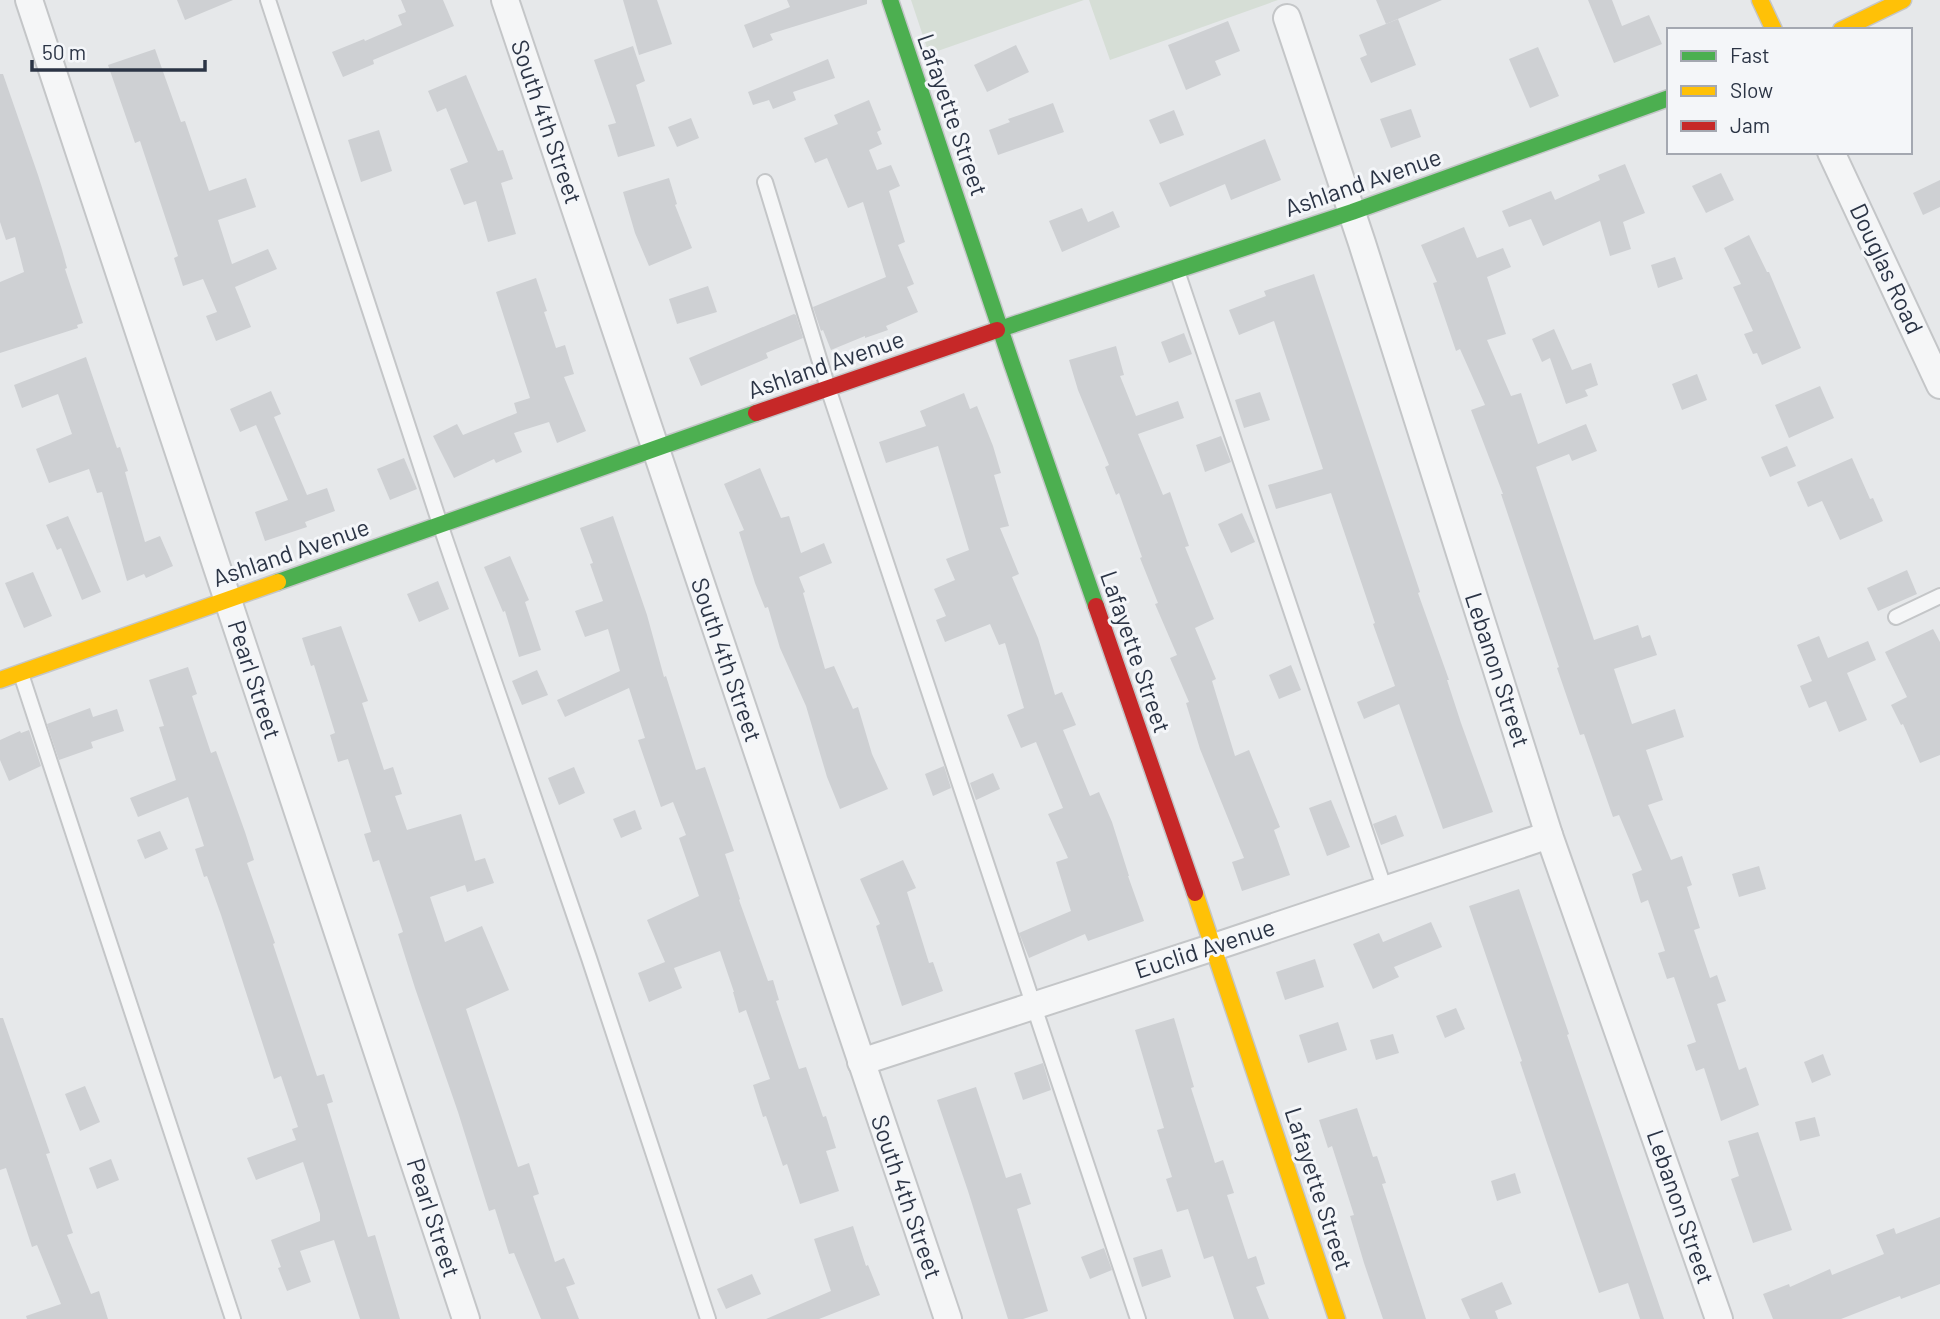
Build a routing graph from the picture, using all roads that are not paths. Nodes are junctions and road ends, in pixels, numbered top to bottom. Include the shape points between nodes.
1 (29, 0) edge
2 (268, 0) edge
3 (505, 0) edge
4 (890, 0) edge
5 (1760, 0) edge
6 (1903, 0) edge
7 (1287, 18) dead end
8 (1773, 28) edge
9 (1845, 28) edge
10 (1667, 99) edge
11 (1832, 154) edge
12 (765, 182) dead end
13 (1352, 212) junction
14 (1177, 270) junction
15 (1000, 329) junction
16 (1940, 385) edge
17 (828, 388) junction
18 (655, 448) junction
19 (440, 524) junction
20 (1940, 596) edge
21 (227, 599) junction
22 (1896, 617) dead end
23 (20, 673) junction
24 (0, 680) edge
25 (1549, 835) junction
26 (1385, 890) junction
27 (1214, 947) junction
28 (1033, 1005) junction
29 (861, 1062) junction
30 (233, 1319) edge
31 (466, 1319) edge
32 (708, 1319) edge
33 (948, 1319) edge
34 (1138, 1319) edge
35 (1337, 1319) edge
36 (1719, 1319) edge

1 - 21 street, Pearl Street
2 - 19 lane
3 - 18 street, South 4th Street
4 - 15 street, Lafayette Street
5 - 8 street
6 - 9 street
7 - 13 street, Lebanon Street
10 - 13 street, Ashland Avenue
11 - 16 street, Douglas Road
12 - 17 lane
13 - 14 street, Ashland Avenue
13 - 25 street, Lebanon Street
14 - 15 street, Ashland Avenue
14 - 26 lane
15 - 17 street, Ashland Avenue
15 - 27 street, Lafayette Street
17 - 18 street, Ashland Avenue
17 - 28 lane
18 - 19 street, Ashland Avenue
18 - 29 street, South 4th Street
19 - 21 street, Ashland Avenue
19 - 32 lane
20 - 22 lane
21 - 23 street, Ashland Avenue
21 - 31 street, Pearl Street
23 - 24 street, Ashland Avenue
23 - 30 lane
25 - 26 street, Euclid Avenue
25 - 36 street, Lebanon Street
26 - 27 street, Euclid Avenue
27 - 28 street, Euclid Avenue
27 - 35 street, Lafayette Street
28 - 29 street, Euclid Avenue
28 - 34 lane
29 - 33 street, South 4th Street

